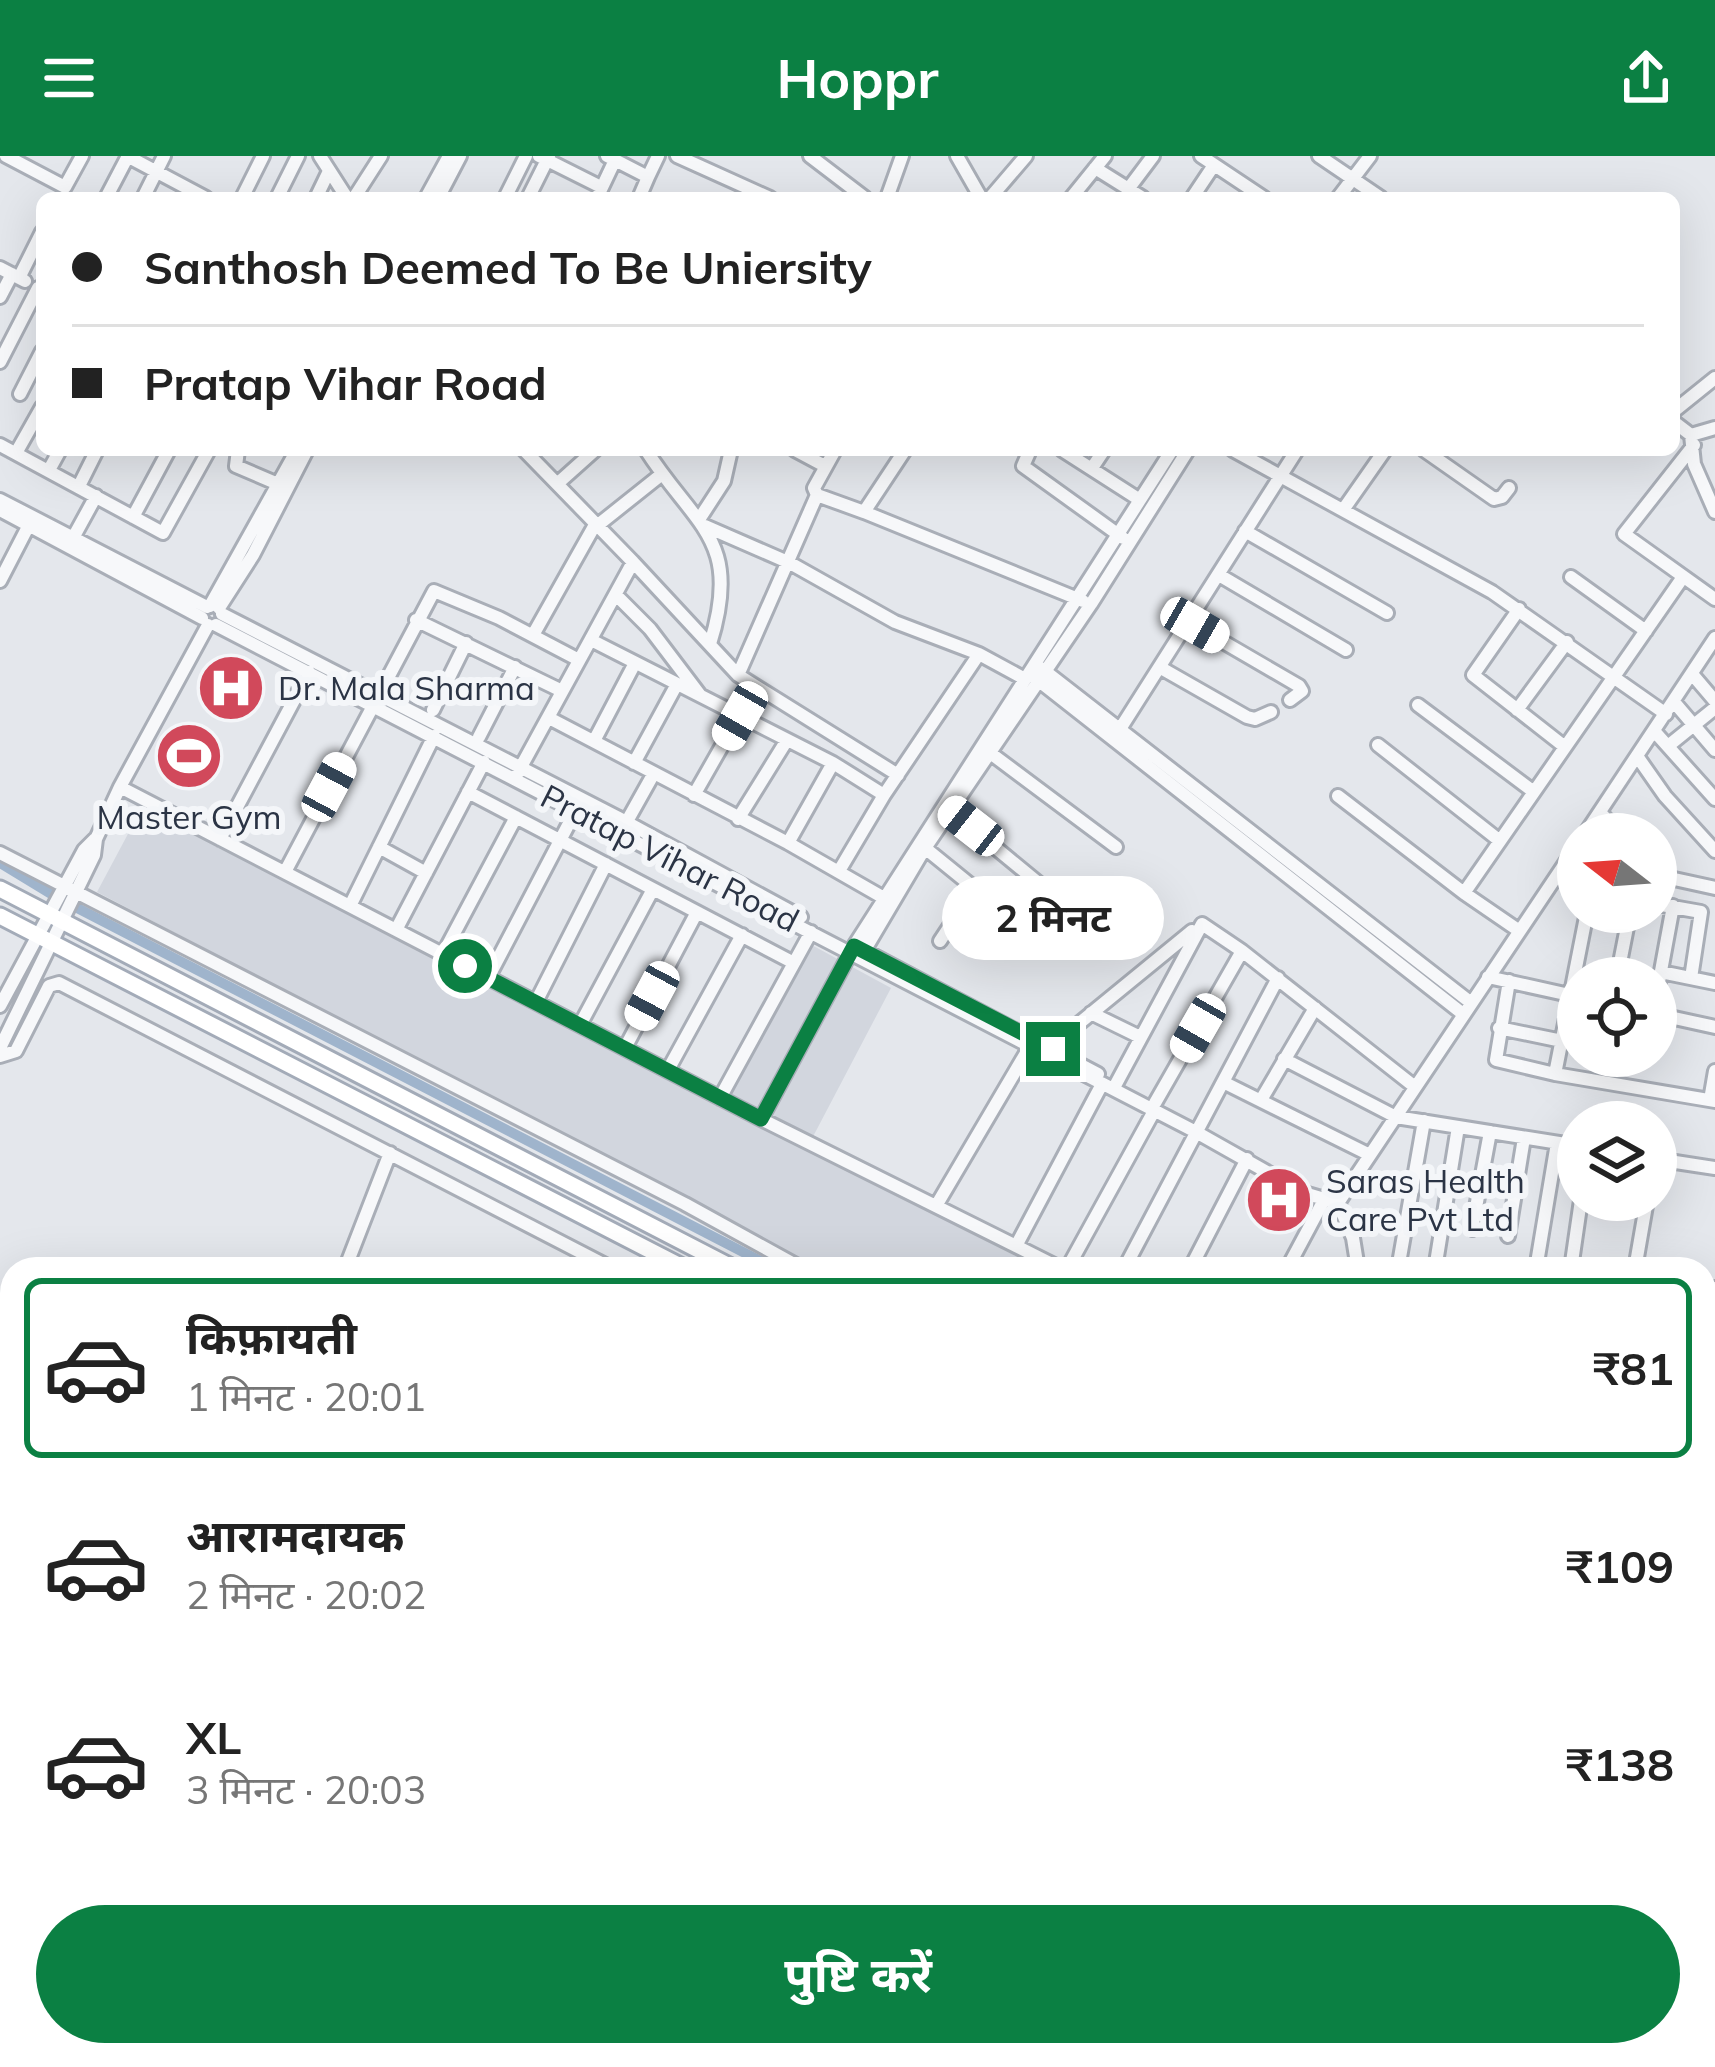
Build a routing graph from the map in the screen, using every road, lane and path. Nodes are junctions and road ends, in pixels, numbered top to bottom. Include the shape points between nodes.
1 (6, 156) edge
2 (82, 156) edge
3 (128, 156) edge
4 (164, 156) edge
5 (263, 156) edge
6 (298, 156) edge
7 (320, 156) edge
8 (381, 156) edge
9 (449, 156) edge
10 (460, 156) edge
11 (526, 156) edge
12 (658, 156) edge
13 (679, 156) edge
14 (810, 156) edge
15 (902, 156) edge
16 (957, 156) edge
17 (1026, 156) edge
18 (1153, 156) edge
19 (1201, 156) edge
20 (1318, 156) edge
21 (1370, 156) edge
22 (545, 157) edge
23 (611, 158) edge
24 (34, 162) edge
25 (1100, 162) edge
26 (1214, 165) junction
27 (157, 170) junction
28 (329, 171) junction
29 (648, 177) junction
30 (1357, 177) junction
31 (1129, 188) junction
32 (63, 192) edge
33 (109, 192) edge
34 (146, 192) edge
35 (196, 192) edge
36 (245, 192) edge
37 (281, 192) edge
38 (319, 192) edge
39 (346, 192) edge
40 (355, 192) edge
41 (429, 192) edge
42 (441, 192) edge
43 (509, 192) edge
44 (530, 192) edge
45 (598, 192) edge
46 (599, 192) edge
47 (642, 192) edge
48 (757, 192) edge
49 (857, 192) edge
50 (889, 192) edge
51 (977, 192) edge
52 (995, 192) edge
53 (1076, 192) edge
54 (1135, 192) edge
55 (1196, 192) edge
56 (1255, 192) edge
57 (1343, 192) edge
58 (1351, 192) edge
59 (1374, 192) edge
60 (36, 243) edge
61 (10, 273) edge
62 (36, 296) edge
63 (0, 297) edge
64 (0, 362) edge
65 (36, 363) edge
66 (1715, 378) edge
67 (20, 394) dead end
68 (1680, 406) edge
69 (36, 418) edge
70 (1680, 428) edge
71 (1715, 428) edge
72 (1693, 440) junction
73 (0, 445) edge
74 (16, 453) junction
75 (57, 456) edge
76 (94, 456) edge
77 (166, 456) edge
78 (206, 456) edge
79 (237, 456) edge
80 (294, 456) edge
81 (304, 456) edge
82 (533, 456) edge
83 (588, 456) edge
84 (650, 456) edge
85 (730, 456) edge
86 (806, 456) edge
87 (832, 456) edge
88 (901, 456) edge
89 (1027, 456) edge
90 (1071, 456) edge
91 (1100, 456) edge
92 (1168, 456) edge
93 (1184, 456) edge
94 (1245, 456) edge
95 (1293, 456) edge
96 (1381, 456) edge
97 (1433, 456) edge
98 (825, 466) junction
99 (1092, 469) junction
100 (49, 470) junction
101 (662, 474) junction
102 (1281, 474) junction
103 (278, 484) junction
104 (557, 484) junction
105 (79, 486) junction
106 (1509, 488) dead end
107 (1711, 494) edge
108 (817, 495) junction
109 (96, 496) junction
110 (0, 500) edge
111 (1140, 500) junction
112 (0, 510) edge
113 (1343, 510) junction
114 (864, 512) junction
115 (1715, 512) edge
116 (133, 517) junction
117 (31, 521) junction
118 (702, 522) junction
119 (597, 524) junction
120 (1245, 531) junction
121 (73, 538) junction
122 (1123, 538) junction
123 (633, 562) junction
124 (790, 563) junction
125 (1219, 575) junction
126 (1571, 577) dead end
127 (1682, 577) junction
128 (0, 581) edge
129 (616, 596) junction
130 (1715, 599) edge
131 (1084, 602) junction
132 (1519, 609) junction
133 (1387, 613) dead end
134 (212, 615) junction
135 (416, 620) junction
136 (1189, 622) junction
137 (1646, 631) junction
138 (533, 635) junction
139 (591, 640) junction
140 (1567, 642) junction
141 (466, 643) junction
142 (710, 644) junction
143 (1713, 645) edge
144 (1346, 650) dead end
145 (979, 654) junction
146 (579, 660) junction
147 (635, 663) junction
148 (515, 667) junction
149 (1161, 668) junction
150 (309, 673) junction
151 (1035, 674) junction
152 (1692, 674) junction
153 (738, 675) junction
154 (1614, 677) junction
155 (677, 684) junction
156 (562, 691) junction
157 (701, 696) junction
158 (375, 699) junction
159 (1290, 700) dead end
160 (1418, 705) dead end
161 (1715, 705) edge
162 (1670, 708) junction
163 (433, 710) dead end
164 (1517, 710) junction
165 (1271, 712) dead end
166 (740, 716) junction
167 (549, 718) junction
168 (1693, 723) junction
169 (1120, 729) junction
170 (1655, 732) junction
171 (434, 736) junction
172 (479, 737) dead end
173 (788, 740) junction
174 (594, 742) junction
175 (1378, 745) dead end
176 (1668, 746) junction
177 (1565, 747) junction
178 (1715, 750) edge
179 (989, 752) junction
180 (1637, 756) junction
181 (484, 762) junction
182 (634, 763) junction
183 (833, 763) junction
184 (517, 773) junction
185 (654, 773) junction
186 (898, 775) junction
187 (120, 787) junction
188 (468, 792) junction
189 (1534, 792) junction
190 (694, 795) junction
191 (884, 795) junction
192 (1338, 796) dead end
193 (1201, 799) junction
194 (1715, 799) edge
195 (576, 810) junction
196 (951, 811) junction
197 (1600, 812) edge
198 (516, 817) junction
199 (739, 819) junction
200 (626, 823) junction
201 (220, 839) junction
202 (1500, 841) junction
203 (562, 842) junction
204 (788, 843) junction
205 (379, 847) junction
206 (1116, 847) dead end
207 (926, 848) junction
208 (1715, 851) edge
209 (0, 853) edge
210 (606, 865) junction
211 (839, 871) junction
212 (285, 872) junction
213 (426, 872) junction
214 (1677, 881) edge
215 (1557, 883) edge
216 (975, 888) junction
217 (1715, 888) edge
218 (0, 889) edge
219 (653, 889) junction
220 (1464, 892) junction
221 (884, 898) junction
222 (63, 903) junction
223 (1065, 905) dead end
224 (350, 906) junction
225 (1677, 907) edge
226 (697, 912) junction
227 (0, 916) edge
228 (1021, 926) dead end
229 (1198, 926) junction
230 (396, 930) junction
231 (1518, 930) junction
232 (811, 932) junction
233 (742, 935) junction
234 (45, 939) junction
235 (940, 941) dead end
236 (1243, 951) junction
237 (857, 952) junction
238 (443, 954) junction
239 (794, 963) junction
240 (1677, 975) edge
241 (1488, 976) junction
242 (488, 978) junction
243 (1278, 978) junction
244 (1690, 978) junction
245 (1509, 981) junction
246 (1715, 982) edge
247 (1557, 992) edge
248 (536, 1002) junction
249 (958, 1005) junction
250 (0, 1006) edge
251 (1315, 1008) junction
252 (1467, 1008) junction
253 (1091, 1013) junction
254 (1677, 1019) edge
255 (580, 1025) junction
256 (1715, 1027) edge
257 (1499, 1028) junction
258 (1140, 1037) junction
259 (1557, 1040) edge
260 (625, 1048) junction
261 (1029, 1048) junction
262 (1049, 1048) junction
263 (0, 1052) edge
264 (1284, 1059) junction
265 (1557, 1065) edge
266 (668, 1070) junction
267 (1715, 1071) edge
268 (1555, 1074) junction
269 (1223, 1082) junction
270 (1109, 1084) junction
271 (1414, 1087) junction
272 (720, 1098) junction
273 (1261, 1100) junction
274 (1713, 1101) edge
275 (1155, 1107) junction
276 (1396, 1117) junction
277 (761, 1119) junction
278 (1424, 1121) junction
279 (1458, 1127) junction
280 (1198, 1129) junction
281 (1490, 1132) junction
282 (1525, 1138) junction
283 (1557, 1143) joint
284 (390, 1153) junction
285 (1370, 1155) junction
286 (1247, 1159) junction
287 (1677, 1162) edge
288 (1715, 1168) edge
289 (1325, 1198) junction
290 (936, 1206) junction
291 (1578, 1221) edge
292 (1643, 1221) edge
293 (1472, 1229) dead end
294 (1508, 1236) dead end
295 (1016, 1246) junction
296 (350, 1257) edge
297 (590, 1257) edge
298 (663, 1257) edge
299 (713, 1257) edge
300 (781, 1257) edge
301 (1039, 1257) edge
302 (1072, 1257) edge
303 (1130, 1257) edge
304 (1196, 1257) edge
305 (1293, 1257) edge
306 (1353, 1257) edge
307 (1400, 1257) edge
308 (1437, 1257) edge
309 (1538, 1257) edge
310 (1573, 1257) edge
311 (1637, 1257) edge

1 - 24 street
2 - 32 street
3 - 27 street
3 - 33 street
4 - 27 street
5 - 36 street
6 - 37 street
7 - 28 street
8 - 40 street
9 - 41 street
10 - 42 street
11 - 43 street
12 - 29 street
13 - 48 street
14 - 49 street
15 - 50 street
16 - 51 street
17 - 52 street
18 - 31 street
19 - 26 street
20 - 30 street
21 - 30 street
22 - 44 street
22 - 45 street
23 - 29 street
23 - 46 street
24 - 32 street
25 - 31 street
25 - 53 street
26 - 55 street
26 - 56 street
27 - 34 street
27 - 35 street
28 - 38 street
28 - 39 street
29 - 47 street
30 - 57 street
30 - 58 street
30 - 59 street
31 - 54 street
60 - 61 street
61 - 63 street
62 - 64 street
65 - 67 street
66 - 68 street
69 - 74 street
70 - 72 street
71 - 72 street
72 - 107 street via 1694,464
72 - 127 street via 1624,534
73 - 74 street
74 - 100 street
75 - 100 street
76 - 105 street
77 - 116 street
78 - 116 street via 166,532
79 - 103 street via 236,466
80 - 103 street
81 - 134 street via 254,555
82 - 104 street
83 - 104 street
84 - 101 street
85 - 118 street
86 - 98 street
87 - 98 street
88 - 114 street
89 - 122 street via 1023,466
90 - 99 street
91 - 99 street
92 - 111 street
93 - 122 street
94 - 102 street
95 - 102 street
96 - 113 street
97 - 106 street via 1494,499
98 - 108 street
99 - 111 street
100 - 105 street
101 - 118 street
101 - 119 street
102 - 113 street
102 - 120 street
103 - 134 street
104 - 119 street
105 - 109 street
107 - 115 street
108 - 114 street
108 - 124 street
109 - 116 street
109 - 121 street
110 - 117 street, Pratap Vihar Road
111 - 122 street
112 - 117 street, Pratap Vihar Road
113 - 132 street
114 - 131 street
117 - 121 street, Pratap Vihar Road
117 - 128 street
117 - 134 street, Pratap Vihar Road
118 - 124 street
118 - 142 street via 719,579
119 - 123 street
119 - 138 street
120 - 125 street
120 - 133 street
121 - 134 street, Pratap Vihar Road
122 - 131 street
123 - 129 street
123 - 142 street
124 - 145 street via 895,622
124 - 153 street
125 - 136 street
125 - 144 street
126 - 137 street
127 - 130 street
127 - 137 street
129 - 139 street
129 - 157 street
131 - 151 street
132 - 140 street
132 - 164 street via 1472,675
134 - 150 street, Pratap Vihar Road
134 - 158 street, Pratap Vihar Road
134 - 187 street
135 - 138 street via 440,590
135 - 141 street
135 - 158 street
136 - 149 street
136 - 159 street via 1299,686
137 - 154 street
138 - 146 street
139 - 146 street
139 - 147 street
140 - 154 street
140 - 164 street
141 - 148 street
141 - 163 street
142 - 153 street
143 - 152 street
145 - 151 street
145 - 186 street
146 - 156 street
147 - 155 street
147 - 174 street
148 - 156 street
148 - 172 street
149 - 165 street via 1247,717
149 - 169 street
150 - 158 street, Pratap Vihar Road
150 - 201 street
151 - 169 street
151 - 179 street
151 - 193 street
151 - 221 street
152 - 161 street
152 - 162 street
153 - 186 street
154 - 162 street
154 - 177 street
155 - 157 street
155 - 182 street
156 - 167 street
157 - 166 street
158 - 171 street, Pratap Vihar Road
158 - 184 street, Pratap Vihar Road
158 - 212 street
160 - 189 street
161 - 168 street
162 - 168 street
162 - 170 street
164 - 177 street
166 - 173 street
166 - 190 street
167 - 174 street
167 - 184 street
168 - 176 street
168 - 178 street
169 - 193 street
170 - 176 street
170 - 180 street
171 - 181 street, Pratap Vihar Road
171 - 205 street
173 - 183 street
173 - 199 street
174 - 182 street
175 - 202 street
176 - 194 street
177 - 189 street
179 - 196 street
179 - 206 street
180 - 197 street
180 - 208 street
181 - 184 street, Pratap Vihar Road
181 - 188 street
182 - 185 street
183 - 191 street
183 - 204 street
184 - 195 street, Pratap Vihar Road
184 - 200 street, Pratap Vihar Road
185 - 190 street
185 - 200 street
186 - 191 street
187 - 201 street
187 - 222 street via 94,855
188 - 198 street
188 - 213 street
189 - 202 street
190 - 199 street
191 - 211 street
192 - 220 street
193 - 252 street
195 - 203 street
195 - 232 street, Pratap Vihar Road
196 - 207 street
196 - 223 street
198 - 203 street
198 - 238 street
199 - 204 street
200 - 237 street, Pratap Vihar Road
201 - 212 street
202 - 220 street
203 - 210 street
203 - 242 street
204 - 211 street
205 - 213 street
205 - 224 street
207 - 216 street
207 - 237 street
209 - 222 street
210 - 219 street
210 - 248 street
211 - 221 street
212 - 224 street
213 - 230 street
214 - 217 street
215 - 231 street
216 - 228 street
216 - 235 street
218 - 222 main road
219 - 226 street
219 - 255 street
220 - 231 street
221 - 237 street
222 - 234 street
222 - 299 main road
222 - 300 street
224 - 230 street
225 - 244 street via 1701,913
226 - 233 street
226 - 260 street
227 - 234 main road
229 - 236 street
229 - 253 street
229 - 258 street
230 - 238 street
231 - 241 street
232 - 237 street, Pratap Vihar Road
232 - 239 street
233 - 239 street
233 - 266 street
234 - 250 street
234 - 263 street
234 - 298 main road
236 - 243 street
236 - 275 street
237 - 249 street, Pratap Vihar Road
237 - 277 street
238 - 242 street
239 - 272 street
240 - 244 street
241 - 245 street
241 - 252 street
242 - 248 street
243 - 251 street
243 - 269 street
244 - 246 street
245 - 247 street
245 - 257 street
248 - 255 street
249 - 261 street, Pratap Vihar Road
249 - 262 street, Pratap Vihar Road
251 - 264 street
251 - 271 street
252 - 271 street
253 - 258 street
253 - 262 street
254 - 256 street
255 - 260 street
257 - 259 street
257 - 268 street via 1496,1060
258 - 270 street
260 - 266 street
261 - 270 street, Pratap Vihar Road
261 - 290 street
262 - 270 street, Pratap Vihar Road
263 - 284 street via 16,1051 56,982
264 - 273 street
264 - 276 street
265 - 268 street
266 - 272 street
267 - 274 street
268 - 274 street
269 - 273 street
269 - 280 street
270 - 275 street, Pratap Vihar Road
270 - 295 street
271 - 276 street
272 - 277 street
273 - 285 street
275 - 280 street, Pratap Vihar Road
275 - 302 street
276 - 278 street
276 - 285 street
277 - 290 street
278 - 279 street
278 - 307 street
279 - 281 street
279 - 308 street
280 - 286 street, Pratap Vihar Road
280 - 289 street, Pratap Vihar Road
280 - 303 street
281 - 282 street
281 - 293 street
282 - 283 street
282 - 294 street
283 - 309 street
284 - 296 street
284 - 297 street
285 - 289 street
286 - 289 street, Pratap Vihar Road
286 - 304 street
287 - 288 street
289 - 305 street
289 - 306 street via 1346,1223
290 - 295 street
291 - 310 street
292 - 311 street
295 - 301 street

